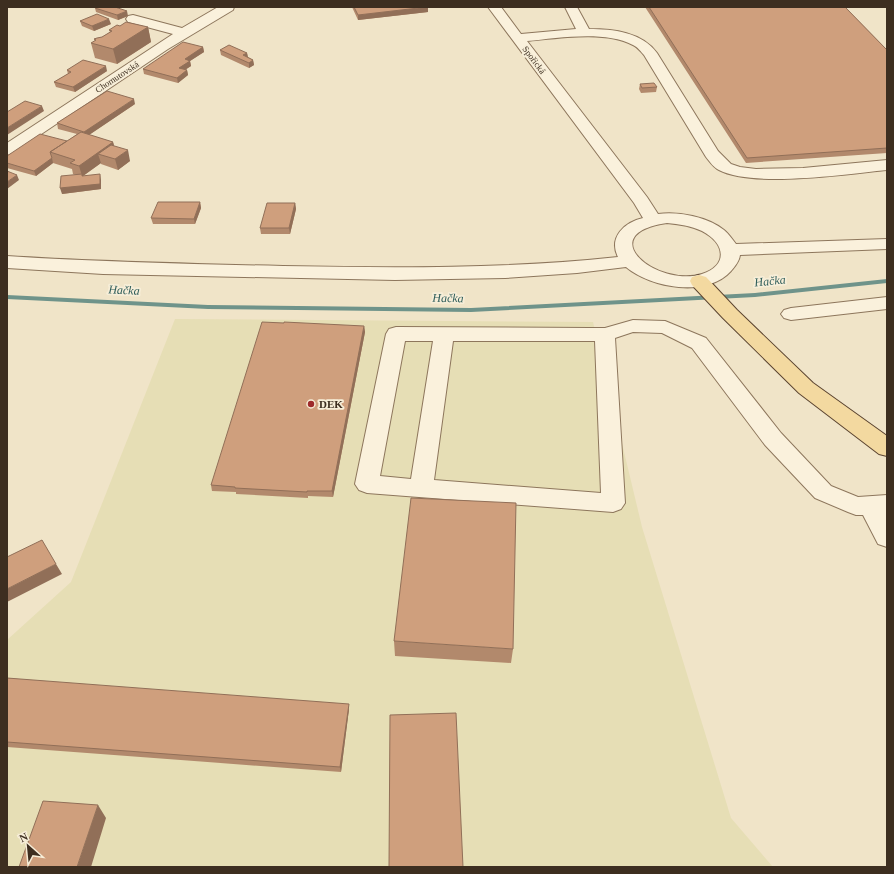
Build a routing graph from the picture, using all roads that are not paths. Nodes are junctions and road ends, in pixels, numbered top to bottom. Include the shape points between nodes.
1 (228, 7) edge
2 (494, 7) edge
3 (571, 7) edge
4 (133, 19) dead end
5 (584, 32) junction
6 (185, 33) junction
7 (518, 38) junction
8 (7, 150) edge
9 (887, 165) edge
10 (653, 220) junction
11 (887, 244) edge
12 (730, 250) junction
13 (630, 261) junction
14 (7, 262) edge
15 (700, 283) junction
16 (887, 303) edge
17 (791, 314) dead end
18 (605, 334) junction
19 (444, 335) junction
20 (887, 448) edge
21 (422, 488) junction
22 (879, 505) edge
23 (887, 537) edge

1 - 6 street, Chomutovská
2 - 7 street, Spořická
3 - 5 street
4 - 6 street
5 - 7 street
5 - 9 street via 634,41 650,53 712,154 726,168 745,173 772,174
6 - 8 street, Chomutovská
7 - 10 street, Spořická
10 - 12 street via 681,219 707,227 726,242
10 - 13 street via 642,223 626,236 624,252
11 - 12 street
12 - 15 street via 730,260 724,270
13 - 14 street via 505,272 395,274 103,268
13 - 15 street via 639,269 660,278
15 - 20 main road via 806,388
16 - 17 street
18 - 19 street
18 - 21 street via 613,503
18 - 22 street via 633,326 665,327 699,343 772,439 824,492 856,506
19 - 21 street
19 - 21 street via 396,334 367,484
22 - 23 street

